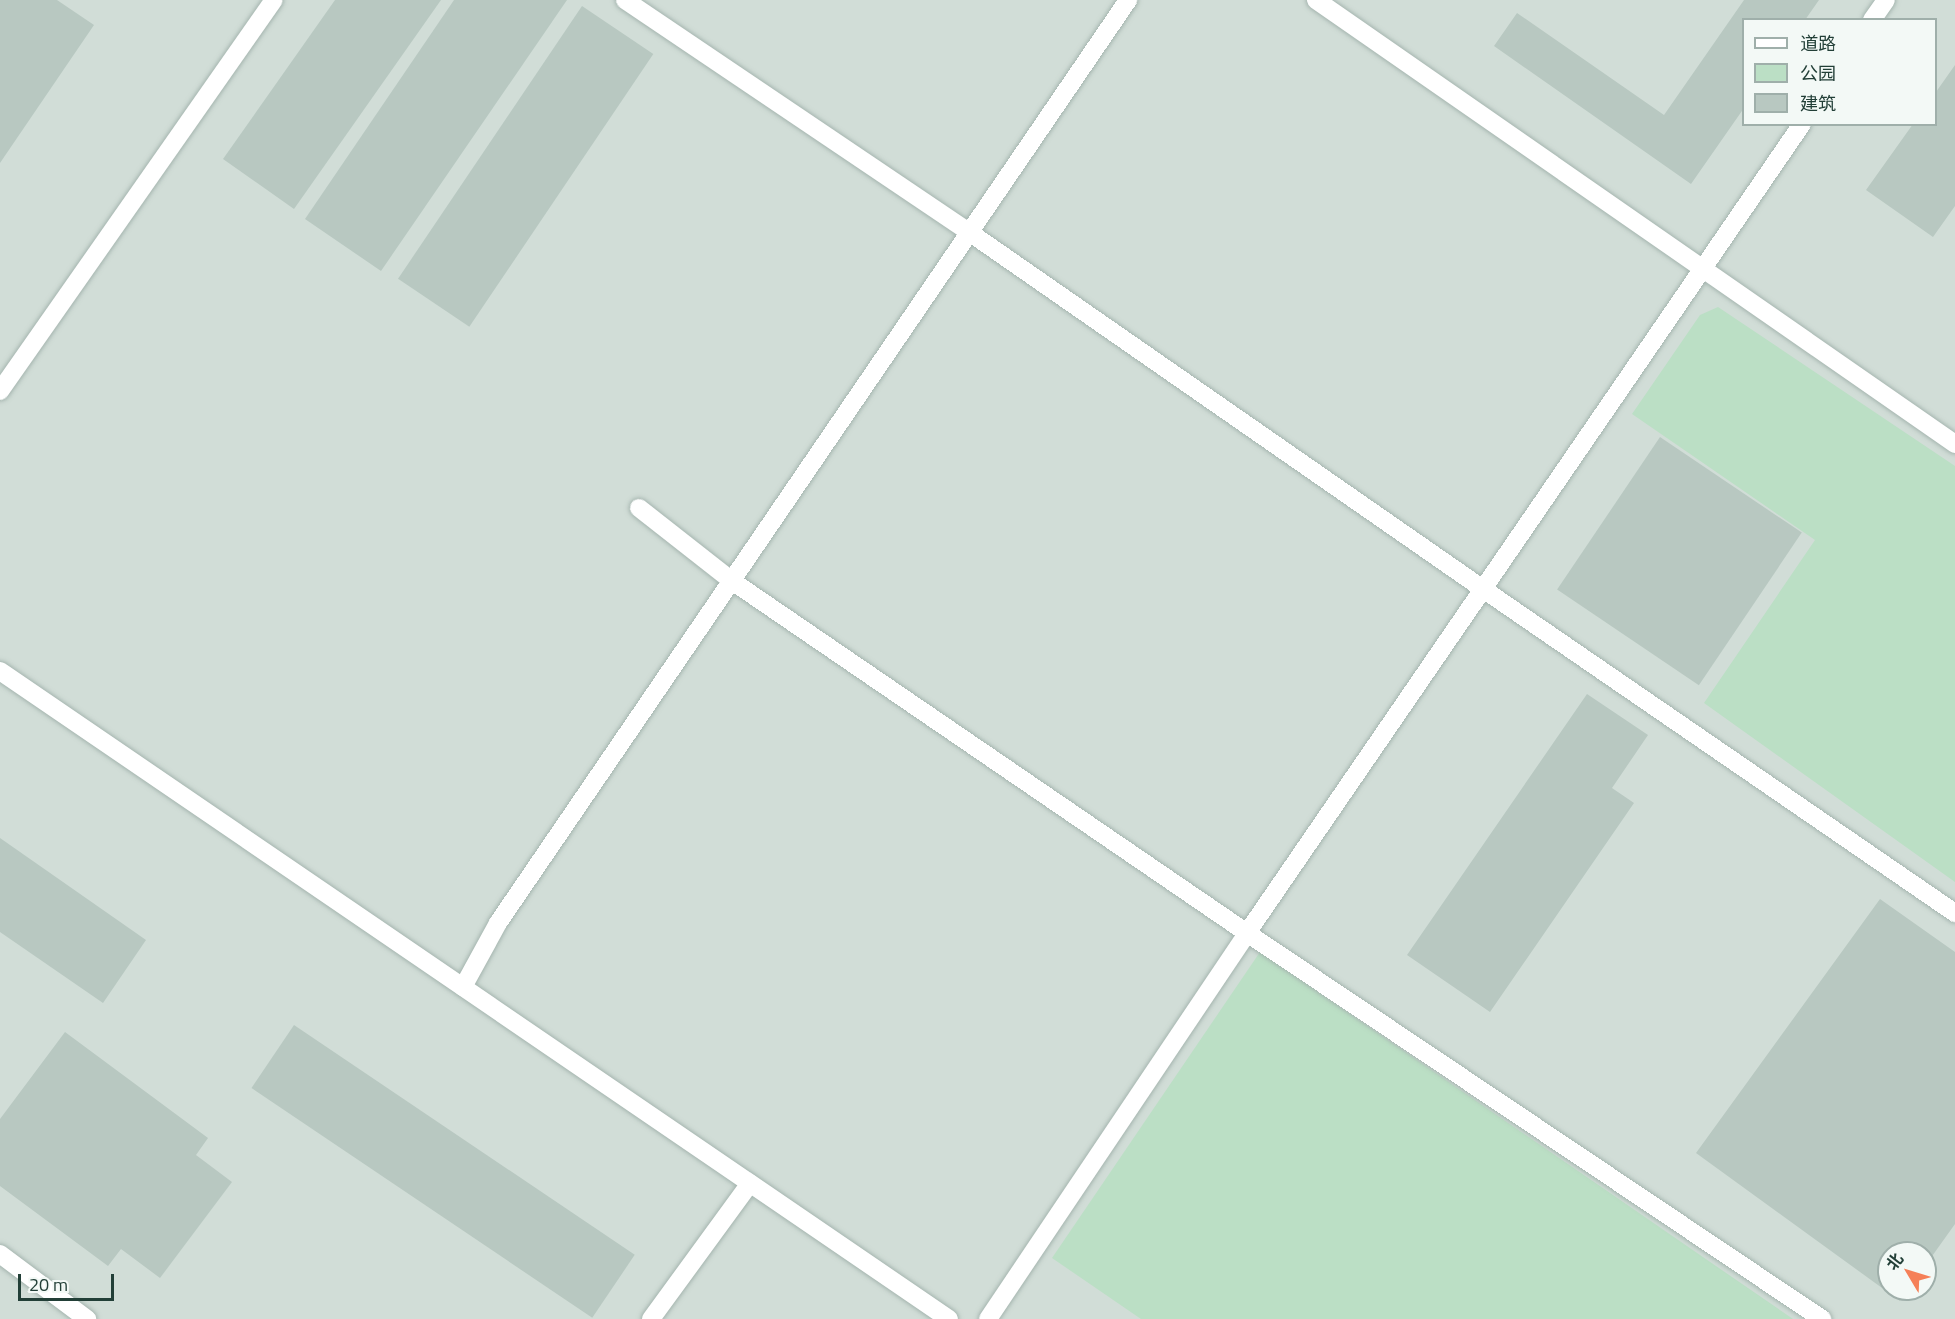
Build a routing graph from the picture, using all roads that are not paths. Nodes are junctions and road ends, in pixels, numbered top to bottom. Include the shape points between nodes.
1 (274, 0) edge
2 (625, 0) edge
3 (1128, 0) edge
4 (1316, 0) edge
5 (1886, 0) edge
6 (1873, 18) edge
7 (1801, 126) edge
8 (969, 232) junction
9 (1704, 271) junction
10 (0, 391) edge
11 (1955, 444) edge
12 (639, 508) dead end
13 (732, 581) junction
14 (1482, 589) junction
15 (0, 671) edge
16 (1955, 913) edge
17 (1247, 933) junction
18 (464, 987) junction
19 (750, 1183) junction
20 (0, 1254) edge
21 (87, 1319) edge
22 (651, 1319) edge
23 (949, 1319) edge
24 (988, 1319) edge
25 (1822, 1319) edge

1 - 10 street
2 - 8 street
3 - 8 street
4 - 9 street
5 - 6 street
7 - 9 street
8 - 13 street
8 - 14 street
9 - 11 street
9 - 14 street
12 - 13 street
13 - 17 street
13 - 18 street via 498,923
14 - 16 street
14 - 17 street
15 - 18 street
17 - 24 street
17 - 25 street
18 - 19 street
19 - 22 street
19 - 23 street
20 - 21 street

